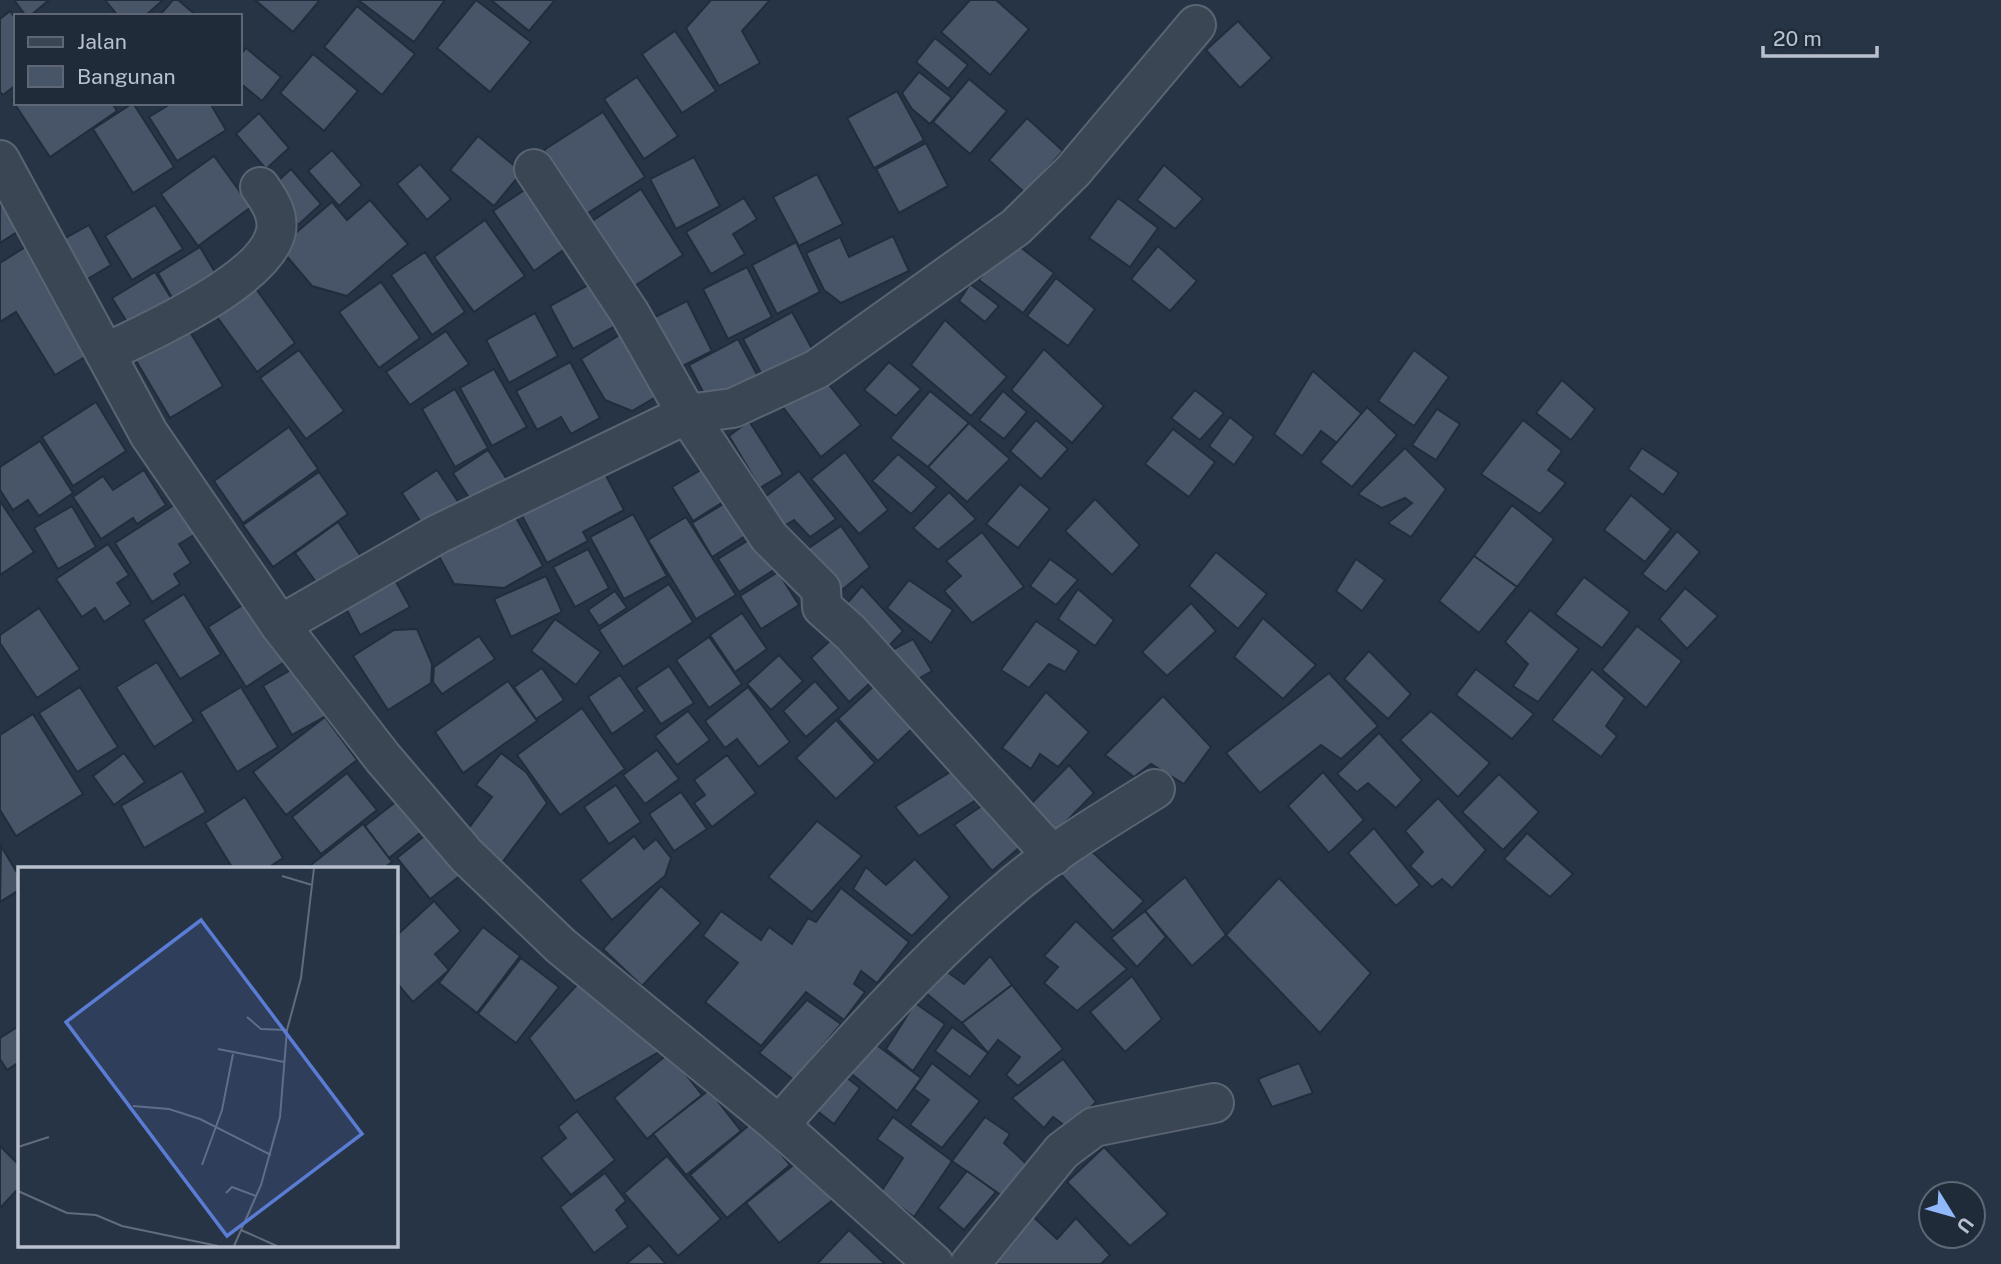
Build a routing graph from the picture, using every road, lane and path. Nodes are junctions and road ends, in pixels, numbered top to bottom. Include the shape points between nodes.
1 (1196, 25) dead end
2 (0, 160) edge
3 (534, 169) dead end
4 (260, 187) dead end
5 (105, 353) junction
6 (687, 414) junction
7 (280, 625) junction
8 (1155, 789) dead end
9 (1053, 856) junction
10 (1214, 1103) dead end
11 (779, 1125) junction
12 (934, 1264) edge
13 (970, 1264) edge

1 - 6 street via 1073,171 1016,227 817,369 733,408
2 - 5 street
3 - 6 street via 629,312
4 - 5 street via 273,205 276,232 263,253 194,311
5 - 7 street via 149,434
6 - 7 street via 438,534
6 - 9 street via 769,537 821,589 822,607 851,633
7 - 11 street via 383,758 467,856 561,946
8 - 9 street
9 - 11 street via 1003,893 936,954
10 - 13 street via 1107,1123 1079,1135
11 - 12 street

